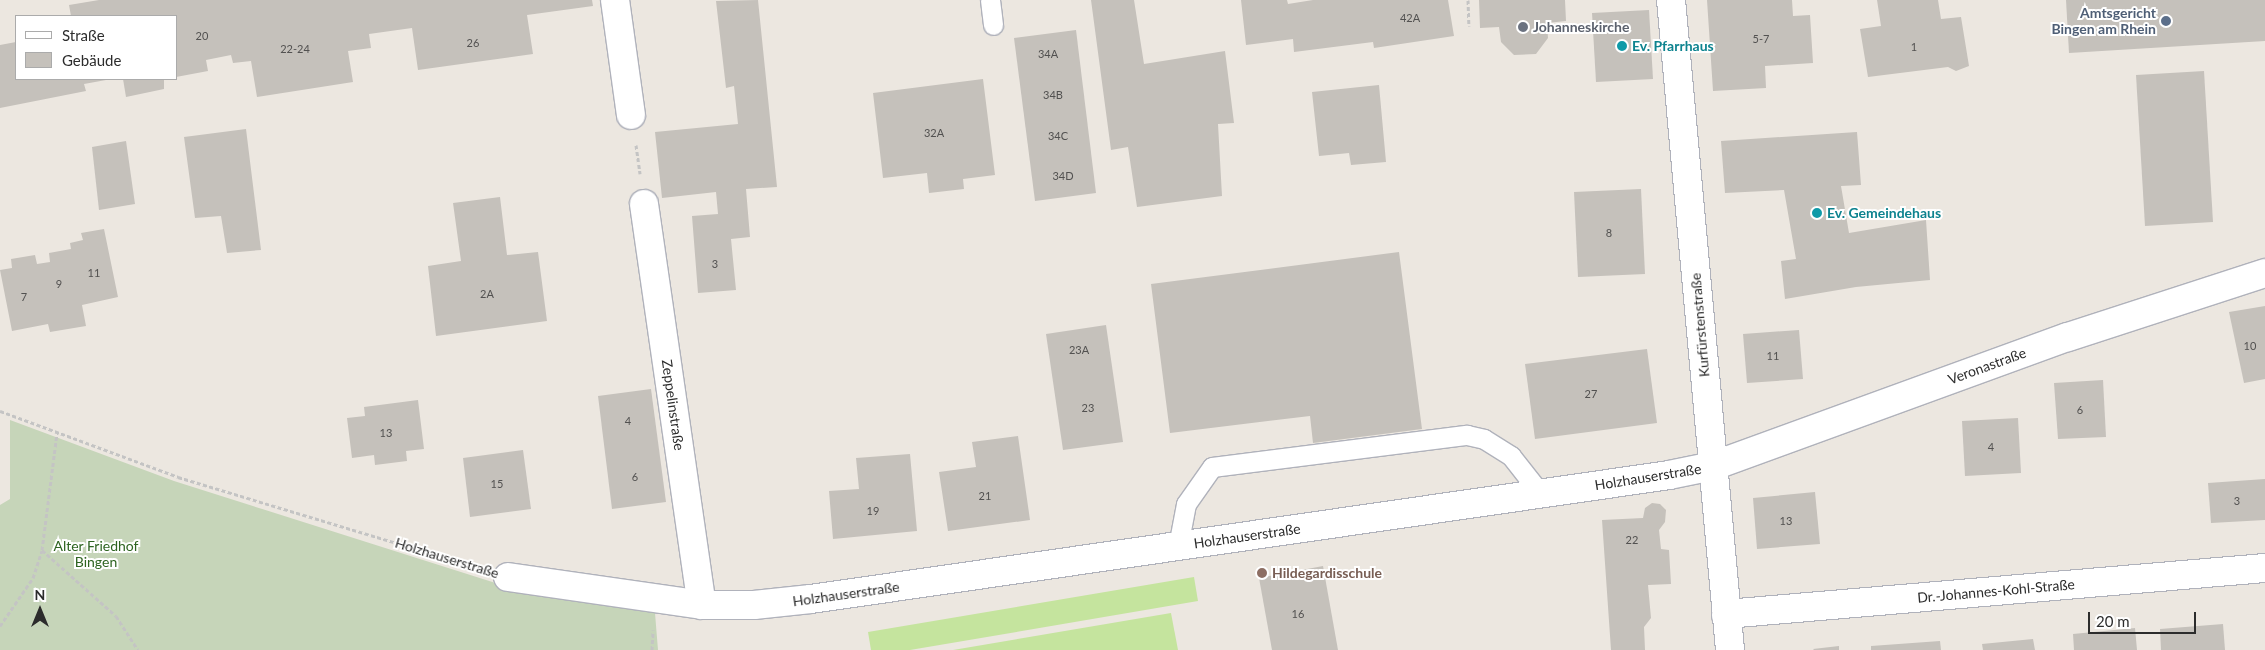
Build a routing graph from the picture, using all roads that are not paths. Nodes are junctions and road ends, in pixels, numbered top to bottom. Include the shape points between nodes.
1 (615, 0) edge
2 (990, 0) edge
3 (1671, 0) edge
4 (993, 25) dead end
5 (631, 115) road end
6 (644, 204) road end
7 (2265, 273) edge
8 (1712, 466) junction
9 (1540, 493) junction
10 (1178, 546) junction
11 (2265, 568) edge
12 (508, 576) road end
13 (702, 605) junction
14 (1726, 614) junction
15 (1730, 650) edge

1 - 5 street
2 - 4 lane
3 - 8 street, Kurfürstenstraße
6 - 13 street, Zeppelinstraße
7 - 8 street, Veronastraße via 2068,337
8 - 9 street, Holzhauserstraße
8 - 14 street, Kurfürstenstraße
9 - 10 street, Holzhauserstraße
9 - 10 lane via 1511,456 1484,439 1467,435 1212,467 1186,504
10 - 13 street, Holzhauserstraße via 811,599 754,605
11 - 14 street, Dr.-Johannes-Kohl-Straße
12 - 13 street, Holzhauserstraße
14 - 15 street, Kurfürstenstraße

